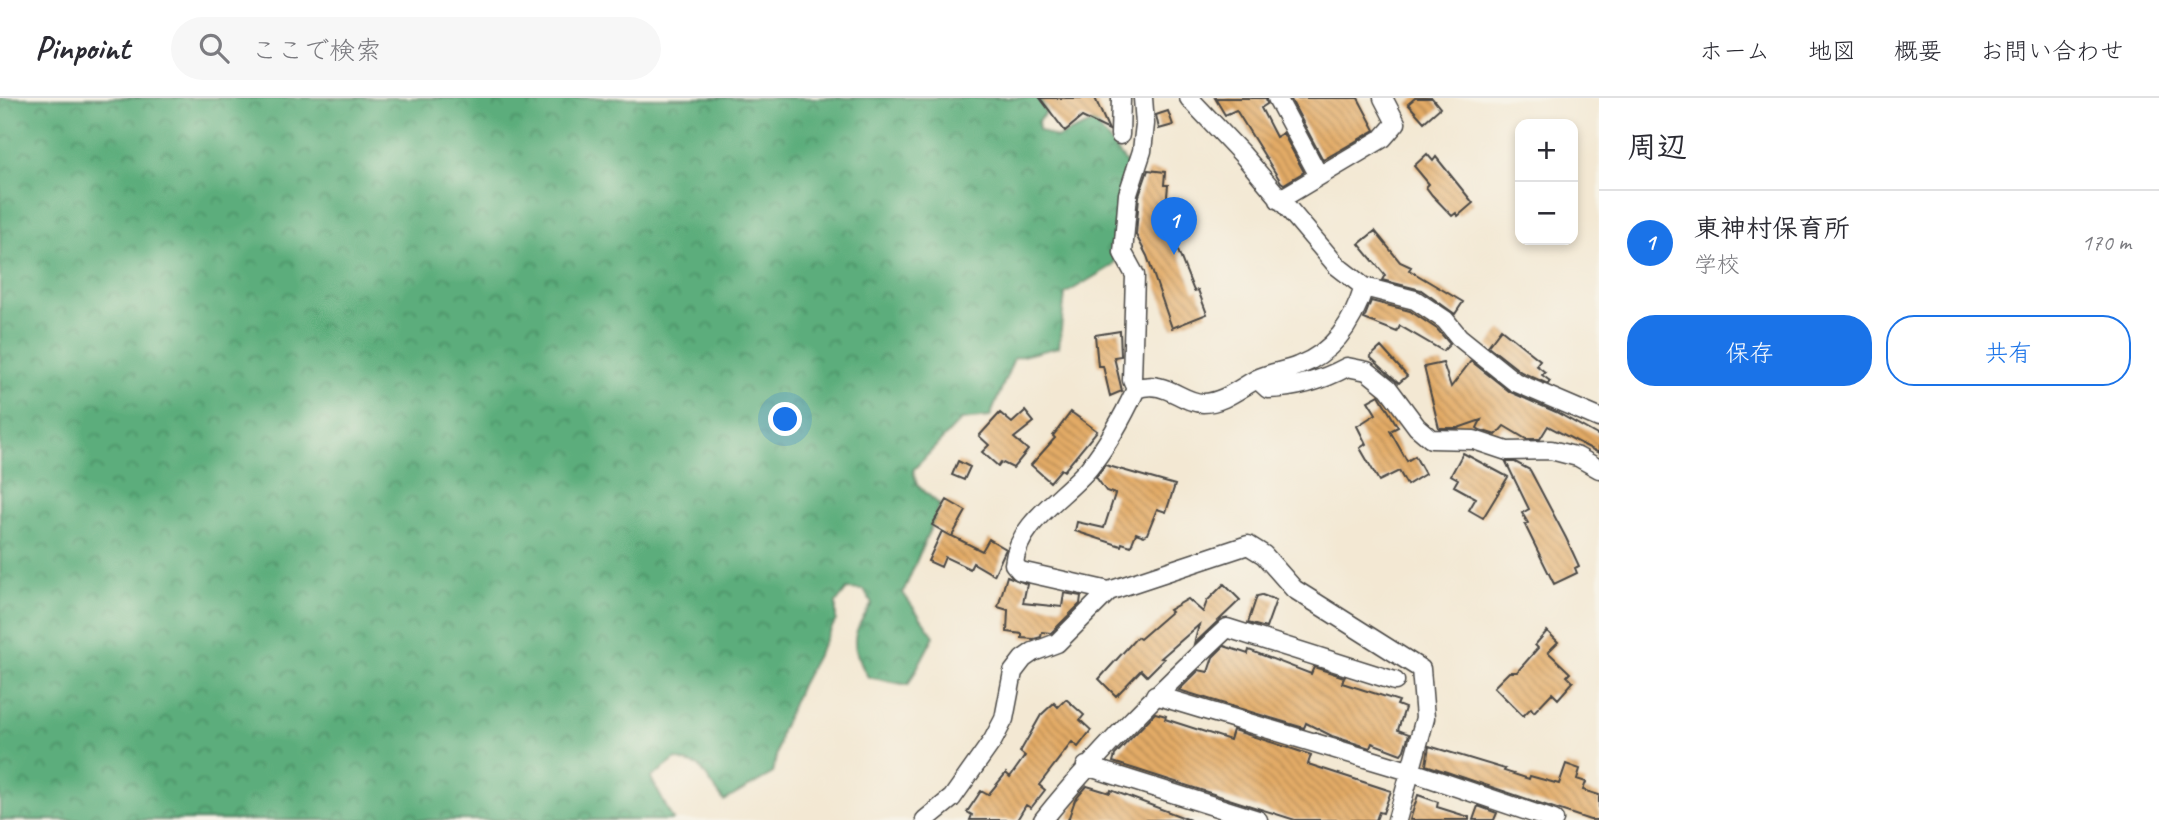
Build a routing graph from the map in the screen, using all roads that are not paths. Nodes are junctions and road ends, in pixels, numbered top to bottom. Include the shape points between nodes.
1 (1121, 98) edge
2 (1143, 98) edge
3 (1189, 98) edge
4 (1277, 98) edge
5 (1383, 98) edge
6 (1120, 135) dead end
7 (1319, 176) junction
8 (1279, 200) junction
9 (1364, 287) junction
10 (1257, 379) junction
11 (1136, 389) junction
12 (1599, 418) edge
13 (1599, 469) edge
14 (1109, 591) junction
15 (1395, 681) dead end
16 (1155, 695) junction
17 (1086, 766) junction
18 (1412, 772) junction
19 (925, 820) edge
20 (1043, 820) edge
21 (1258, 820) edge
22 (1396, 820) edge
23 (1554, 820) edge

1 - 6 street
2 - 11 street via 1144,137 1128,194 1123,253 1136,275 1132,380
3 - 8 street
4 - 7 street
5 - 7 street via 1396,123 1383,138
7 - 8 street
8 - 9 street via 1337,266
9 - 10 street via 1351,323 1319,356
9 - 12 street via 1415,300 1445,320 1515,382
10 - 11 street via 1216,401 1200,403 1158,387
10 - 13 street via 1268,389 1291,388 1325,379 1347,367 1367,371 1388,388 1431,439 1474,440 1507,450 1551,450
11 - 14 street via 1118,428 1087,470 1054,500 1015,552 1014,564 1020,571
14 - 18 street via 1248,545 1294,589 1421,669 1425,718
14 - 19 street via 1057,643 1033,652 1013,672 1004,719 993,740 952,797
15 - 16 street via 1227,628
16 - 17 street
16 - 18 street
17 - 20 street
17 - 21 street
18 - 22 street
18 - 23 street

